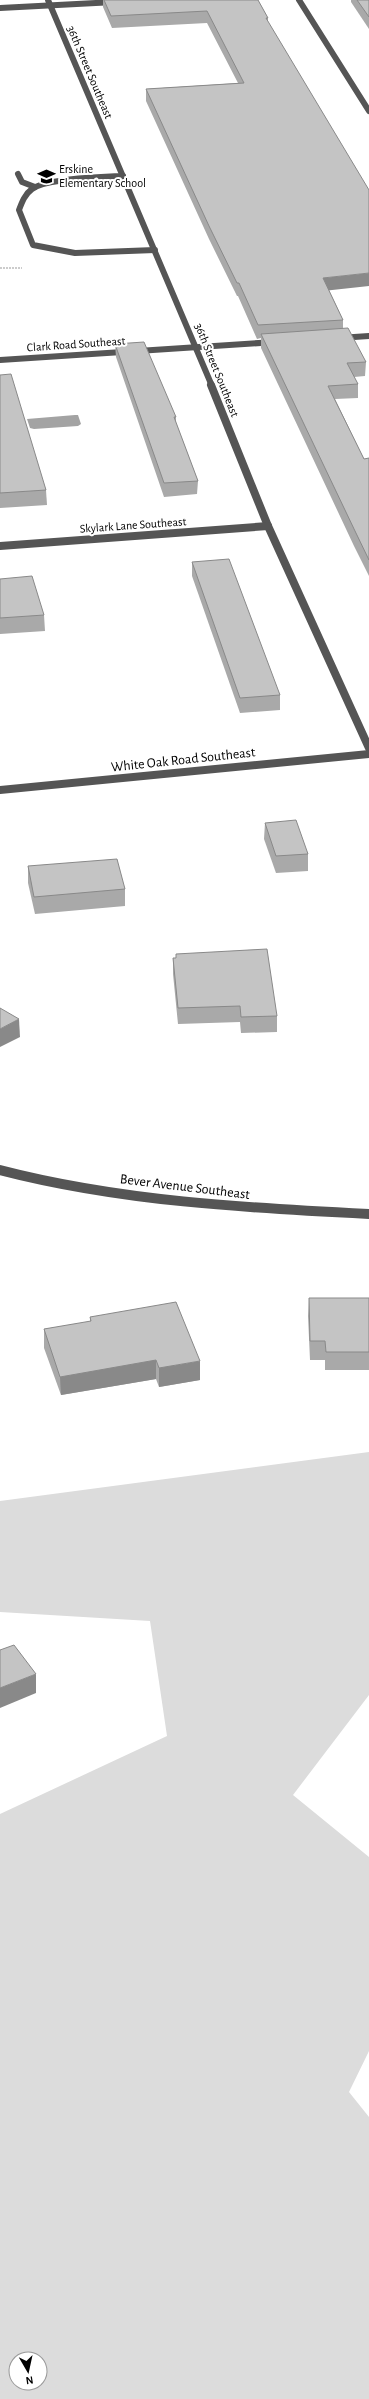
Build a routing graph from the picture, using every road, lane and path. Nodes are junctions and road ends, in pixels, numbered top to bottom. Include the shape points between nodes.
1 (299, 0) edge
2 (122, 1) edge
3 (49, 2) edge
4 (0, 8) edge
5 (369, 111) edge
6 (18, 174) dead end
7 (123, 176) junction
8 (35, 187) junction
9 (155, 250) junction
10 (369, 336) edge
11 (330, 339) edge
12 (283, 342) edge
13 (196, 347) junction
14 (0, 360) edge
15 (268, 526) junction
16 (0, 546) edge
17 (369, 748) edge
18 (369, 754) edge
19 (0, 790) edge
20 (0, 1170) edge
21 (369, 1214) edge

1 - 5 street
2 - 3 street
3 - 4 street
3 - 7 street, 36th Street Southeast
6 - 8 street via 22,182
7 - 8 street via 96,177
7 - 9 street, 36th Street Southeast
8 - 9 street via 23,199 19,210 33,245 75,253
9 - 13 street, 36th Street Southeast
10 - 11 street
12 - 13 street, Clark Road Southeast
13 - 14 street, Clark Road Southeast
13 - 15 street, 36th Street Southeast
15 - 16 street, Skylark Lane Southeast
15 - 17 street, 36th Street Southeast
18 - 19 street, White Oak Road Southeast
20 - 21 street, Bever Avenue Southeast via 38,1180 215,1206

